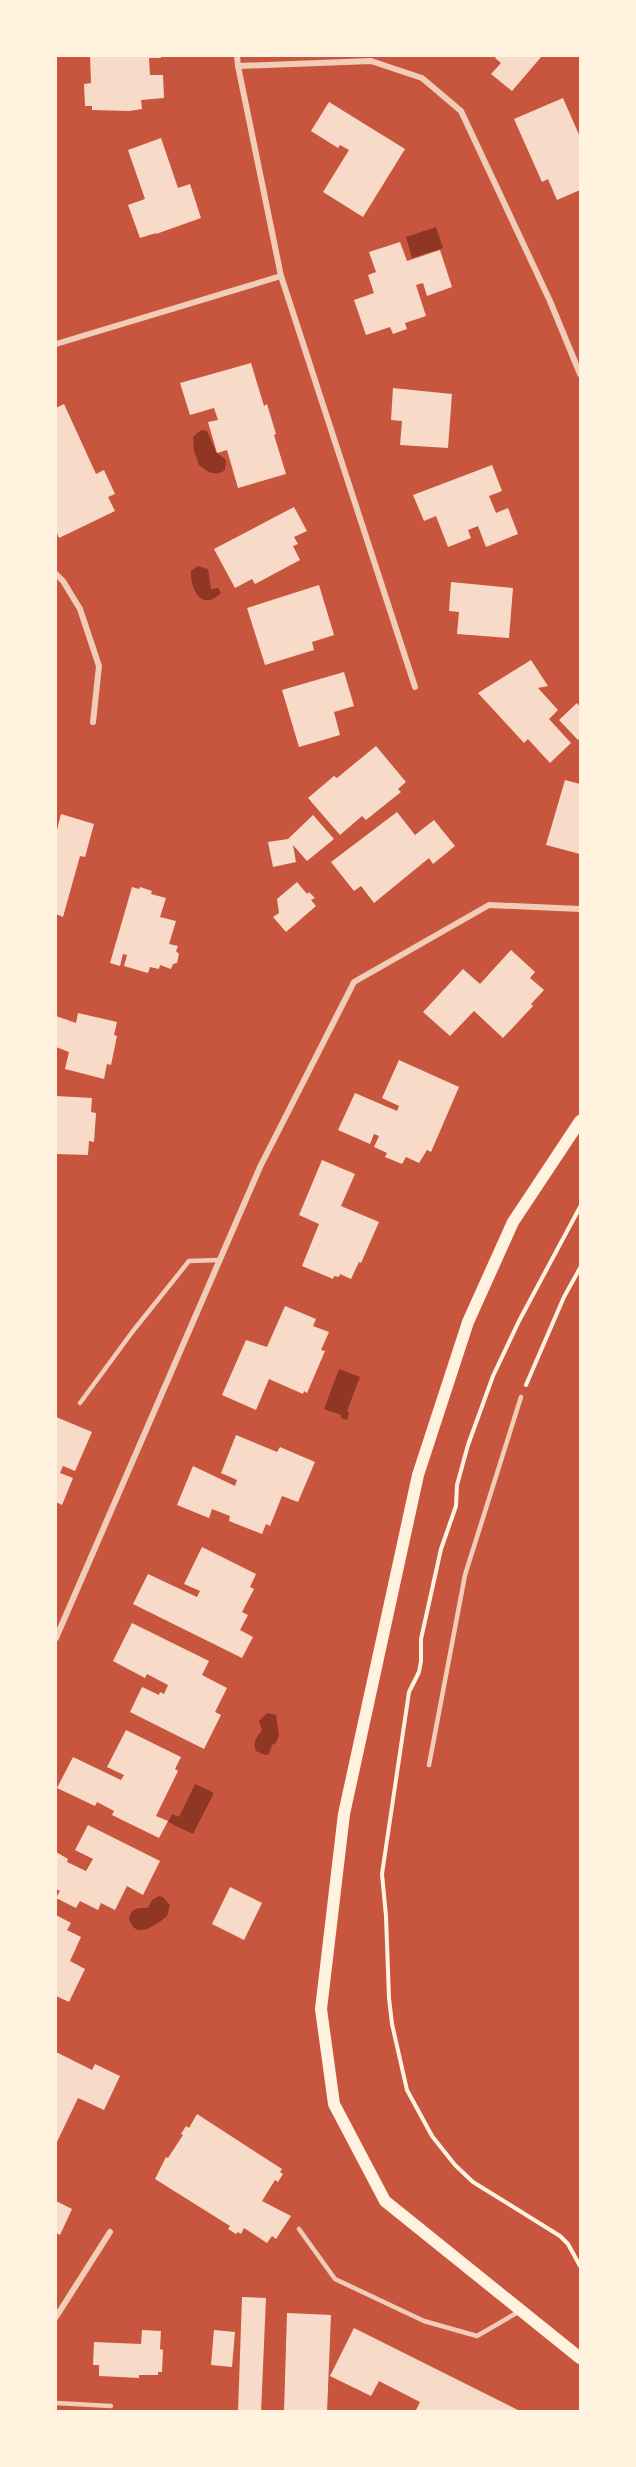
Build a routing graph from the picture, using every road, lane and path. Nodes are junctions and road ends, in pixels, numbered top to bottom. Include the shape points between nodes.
1 (237, 56) edge
2 (238, 66) junction
3 (281, 276) junction
4 (56, 344) edge
5 (580, 374) edge
6 (56, 573) edge
7 (415, 687) dead end
8 (93, 722) dead end
9 (580, 909) edge
10 (580, 1121) edge
11 (580, 1208) edge
12 (219, 1260) junction
13 (580, 1268) edge
14 (521, 1397) joint
15 (80, 1404) dead end
16 (56, 1638) edge
17 (429, 1765) dead end
18 (299, 2229) dead end
19 (110, 2232) dead end
20 (580, 2266) edge
21 (519, 2311) junction
22 (56, 2317) edge
23 (580, 2358) edge
24 (56, 2403) edge
25 (111, 2406) dead end

1 - 2 street
2 - 3 street
2 - 5 street via 371,61 422,78 461,111
3 - 4 street
3 - 7 street
6 - 8 street via 80,609 99,666
9 - 12 street via 489,905 354,982 260,1167
10 - 21 main road via 513,1222 468,1322 418,1475 344,1814 321,2009 334,2104 385,2201
11 - 20 path via 493,1376 468,1445 421,1639 419,1672 410,1692 382,1874 392,2024 413,2102 432,2136 455,2165 473,2182 560,2236
12 - 15 lane via 189,1261
12 - 16 street
13 - 14 path
14 - 17 lane via 465,1575
18 - 21 lane via 335,2279 424,2321 477,2336
19 - 22 street
21 - 23 main road
24 - 25 lane

